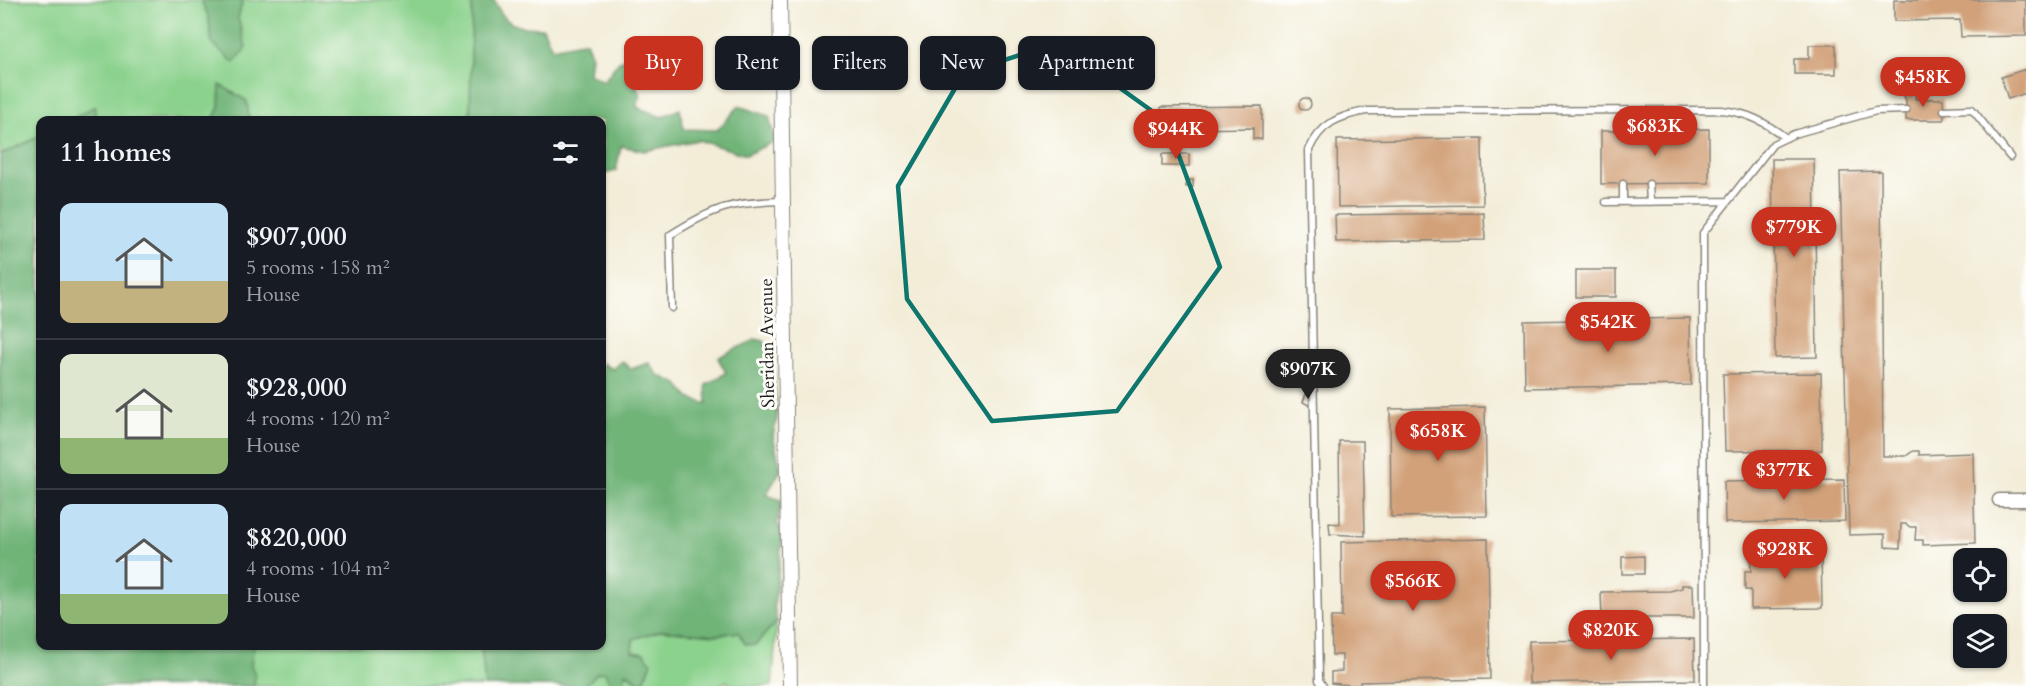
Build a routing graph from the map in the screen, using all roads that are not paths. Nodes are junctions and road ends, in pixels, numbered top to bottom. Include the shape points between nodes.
1 (780, 0) edge
2 (1906, 110) dead end
3 (1944, 110) dead end
4 (1786, 138) junction
5 (2010, 157) dead end
6 (1623, 184) dead end
7 (1649, 184) dead end
8 (783, 201) junction
9 (1728, 201) junction
10 (1606, 202) dead end
11 (1623, 202) junction
12 (1650, 202) junction
13 (672, 308) dead end
14 (1999, 500) dead end
15 (2026, 500) edge
16 (790, 686) edge
17 (1323, 686) edge
18 (1704, 686) edge

1 - 8 street, Sheridan Avenue
2 - 4 lane via 1876,111
3 - 5 lane via 1972,109
4 - 9 lane via 1765,152
4 - 17 lane via 1762,120 1722,110 1366,111 1327,123 1315,136 1309,150 1319,680
6 - 11 lane
7 - 12 lane
8 - 13 lane via 740,202 703,214 670,235
8 - 16 street, Sheridan Avenue
9 - 12 lane
9 - 18 lane via 1702,233
10 - 11 lane
11 - 12 lane
14 - 15 street

